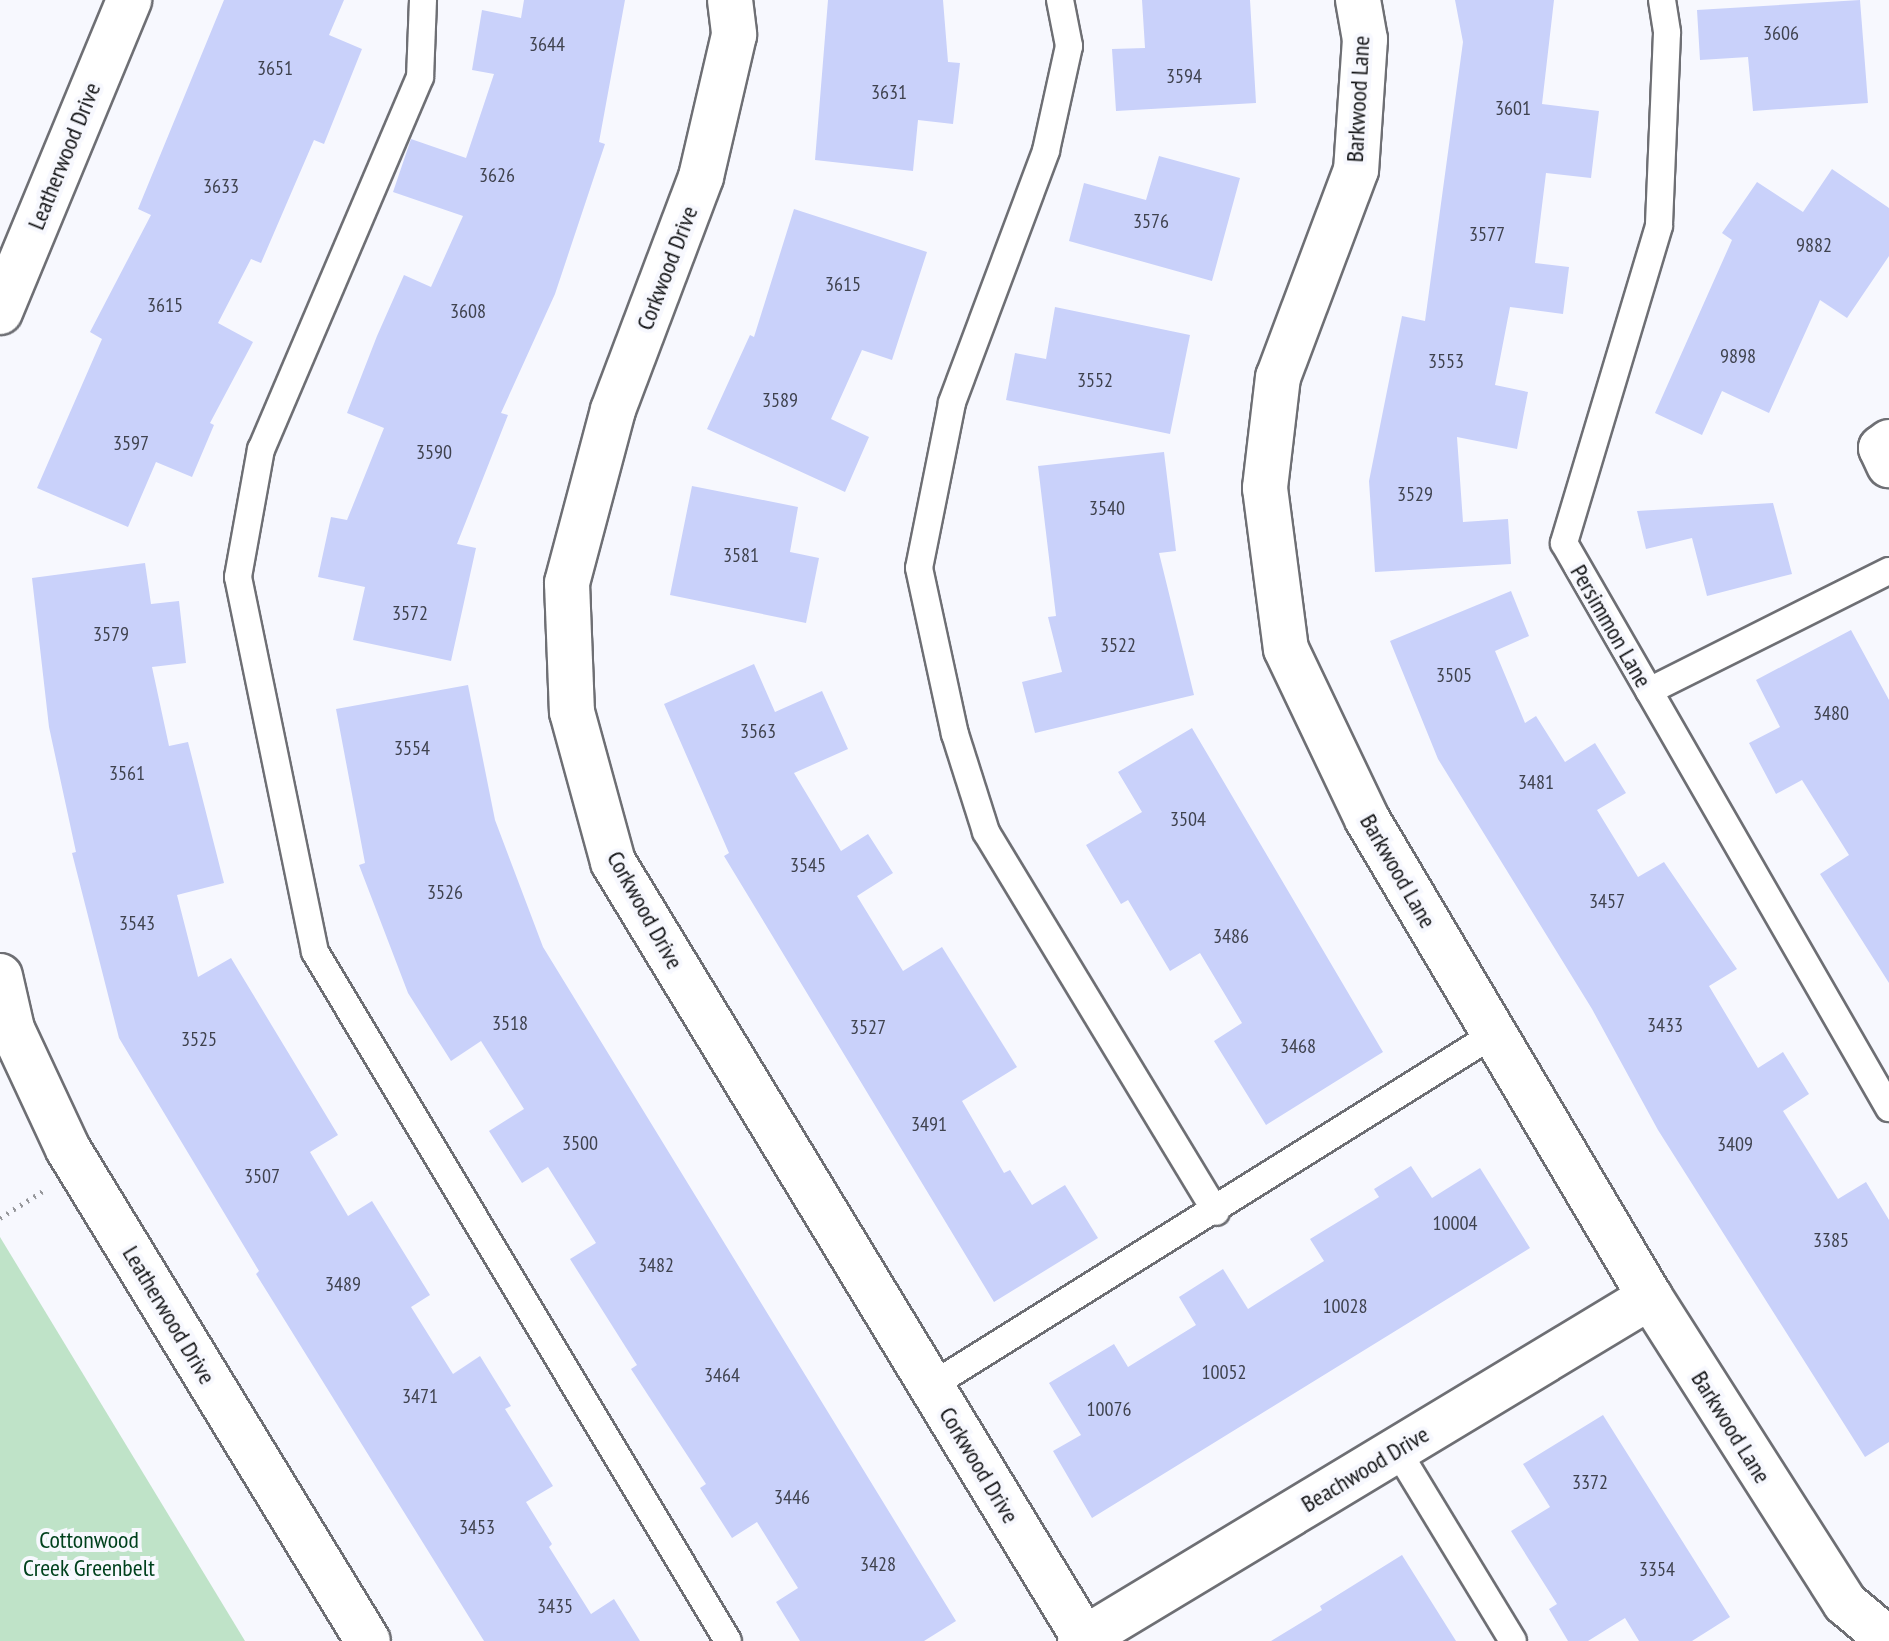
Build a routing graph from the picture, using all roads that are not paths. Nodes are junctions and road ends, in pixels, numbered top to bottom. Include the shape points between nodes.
1 (129, 0) edge
2 (423, 0) edge
3 (730, 0) edge
4 (1060, 0) edge
5 (1358, 0) edge
6 (1662, 0) edge
7 (0, 312) edge
8 (1889, 571) edge
9 (1649, 691) junction
10 (0, 976) edge
11 (1494, 1034) junction
12 (1889, 1108) edge
13 (1216, 1212) junction
14 (1650, 1297) junction
15 (931, 1386) junction
16 (1397, 1450) junction
17 (1084, 1640) edge
18 (1889, 1640) edge
19 (368, 1641) edge
20 (728, 1641) edge
21 (1513, 1641) edge

1 - 7 street, Leatherwood Drive
2 - 20 lane via 420,77 261,449 238,577 315,952
3 - 15 street, Corkwood Drive via 734,35 701,177 613,410 567,583 572,712 613,862
4 - 13 lane via 1069,46 1046,151 952,403 919,568 955,734 986,832
5 - 11 street, Barkwood Lane via 1365,39 1356,170 1278,377 1267,472 1284,635 1367,819
6 - 9 lane, Persimmon Lane via 1667,33 1659,226 1564,543
8 - 9 lane
9 - 12 lane, Persimmon Lane
10 - 19 street, Leatherwood Drive via 12,1029 68,1149
11 - 13 lane
11 - 14 street, Barkwood Lane
13 - 15 lane
14 - 16 street, Beachwood Drive
14 - 18 street, Barkwood Lane via 1845,1603
15 - 17 street, Corkwood Drive
16 - 17 street, Beachwood Drive
16 - 21 lane

